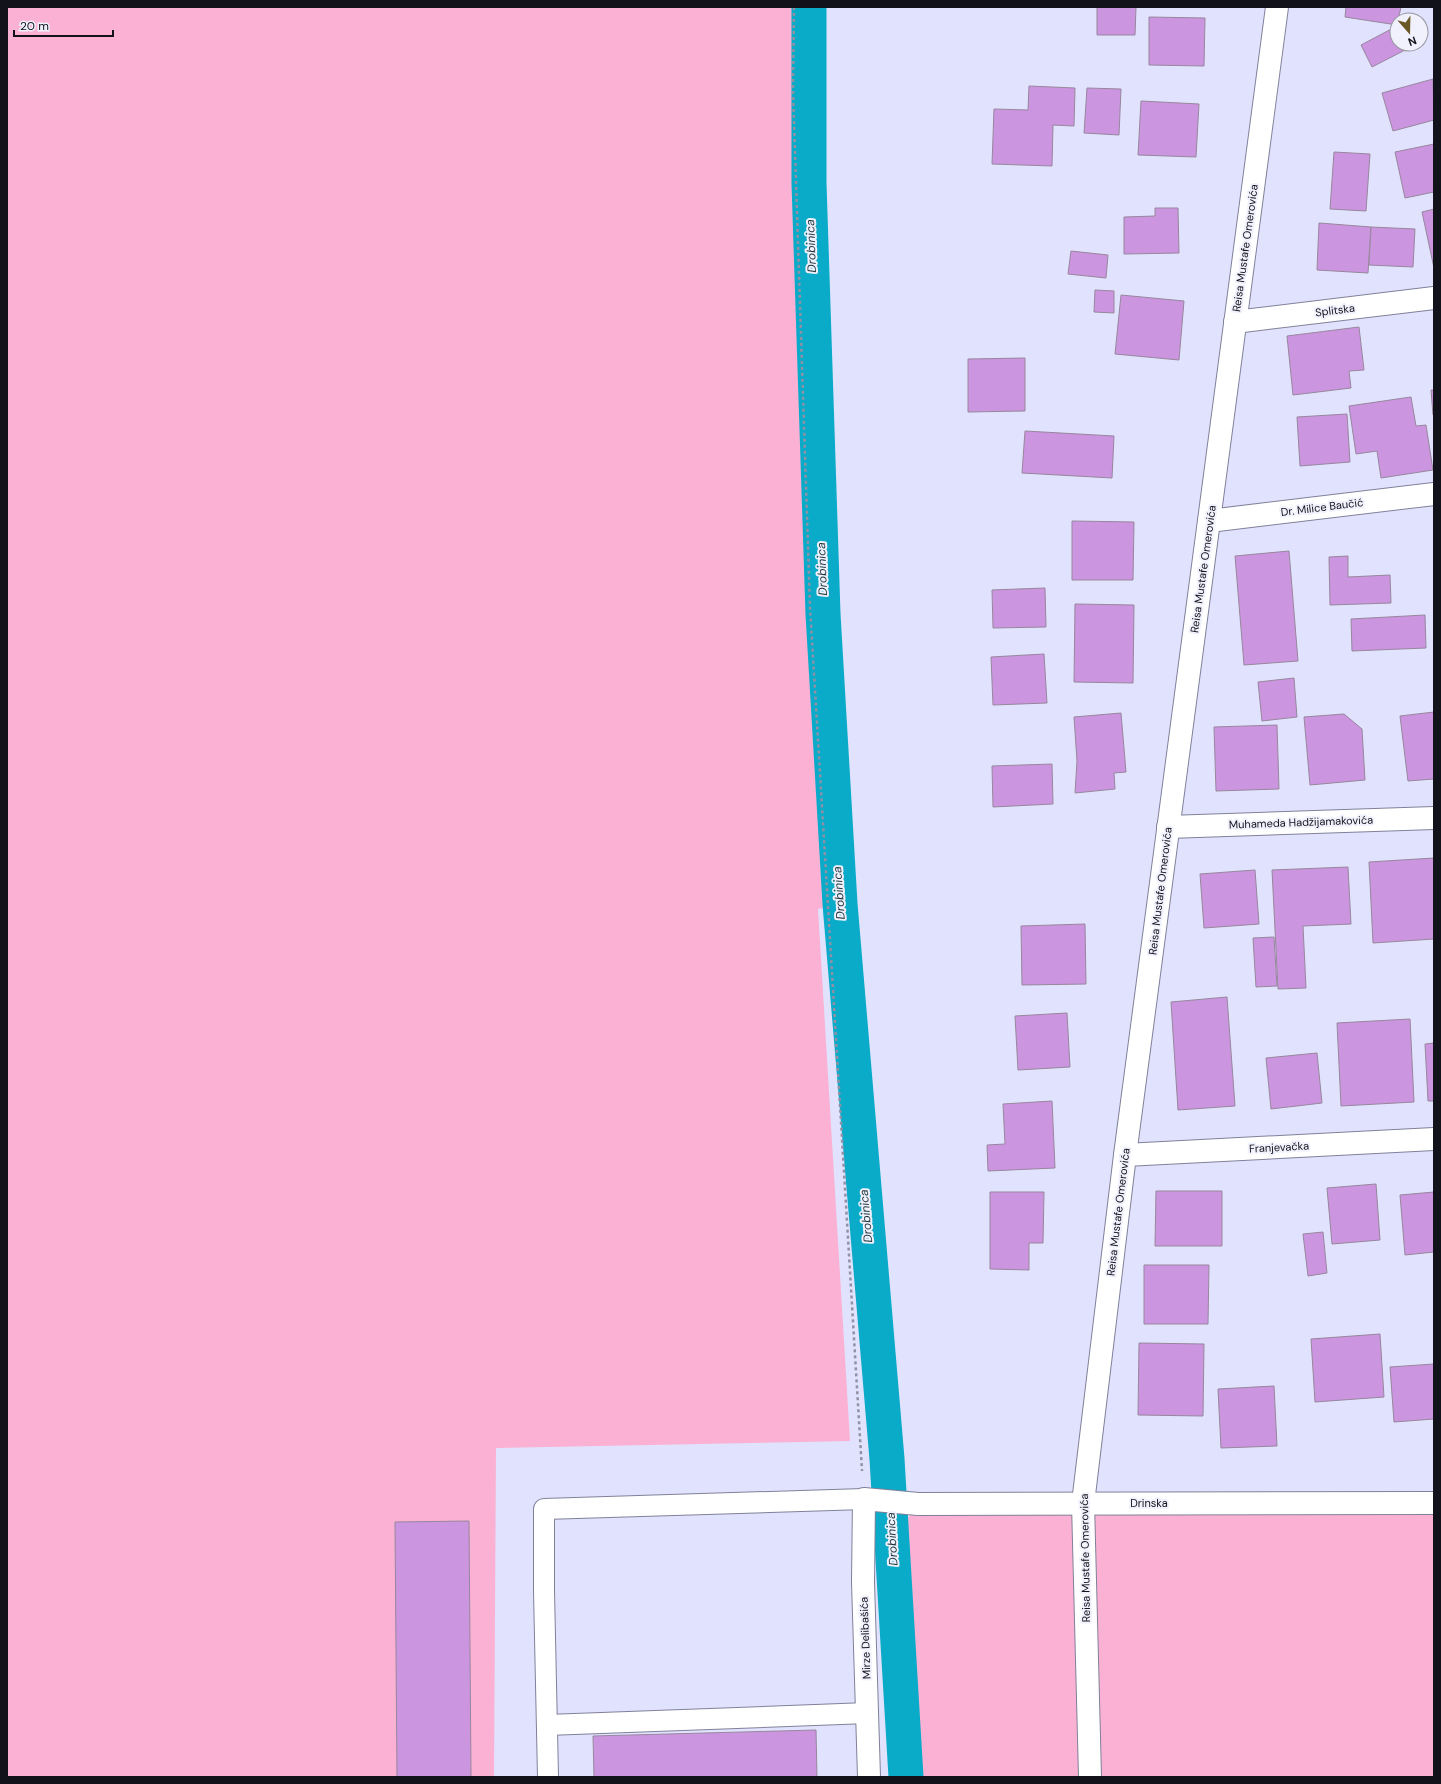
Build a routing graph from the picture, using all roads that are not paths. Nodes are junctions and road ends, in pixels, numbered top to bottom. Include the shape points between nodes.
1 (1277, 7) edge
2 (1434, 298) edge
3 (1235, 322) junction
4 (1434, 494) edge
5 (1209, 521) junction
6 (1434, 818) edge
7 (1168, 827) junction
8 (1434, 1139) edge
9 (1125, 1155) junction
10 (864, 1499) junction
11 (1083, 1503) junction
12 (1434, 1503) edge
13 (868, 1713) junction
14 (547, 1725) junction
15 (548, 1777) edge
16 (869, 1777) edge
17 (1090, 1777) edge

1 - 3 street, Reisa Mustafe Omerovića
2 - 3 street, Splitska
3 - 5 street, Reisa Mustafe Omerovića
4 - 5 street, Dr. Milice Baučić
5 - 7 street, Reisa Mustafe Omerovića
6 - 7 street, Muhameda Hadžijamakovića
7 - 9 street, Reisa Mustafe Omerovića
8 - 9 street, Franjevačka
9 - 11 street, Reisa Mustafe Omerovića
10 - 11 street, Drinska via 918,1504
10 - 13 street, Mirze Delibašića via 863,1582
10 - 14 lane via 544,1509
11 - 12 street, Drinska
11 - 17 street, Reisa Mustafe Omerovića
13 - 14 lane
13 - 16 street, Mirze Delibašića
14 - 15 lane

